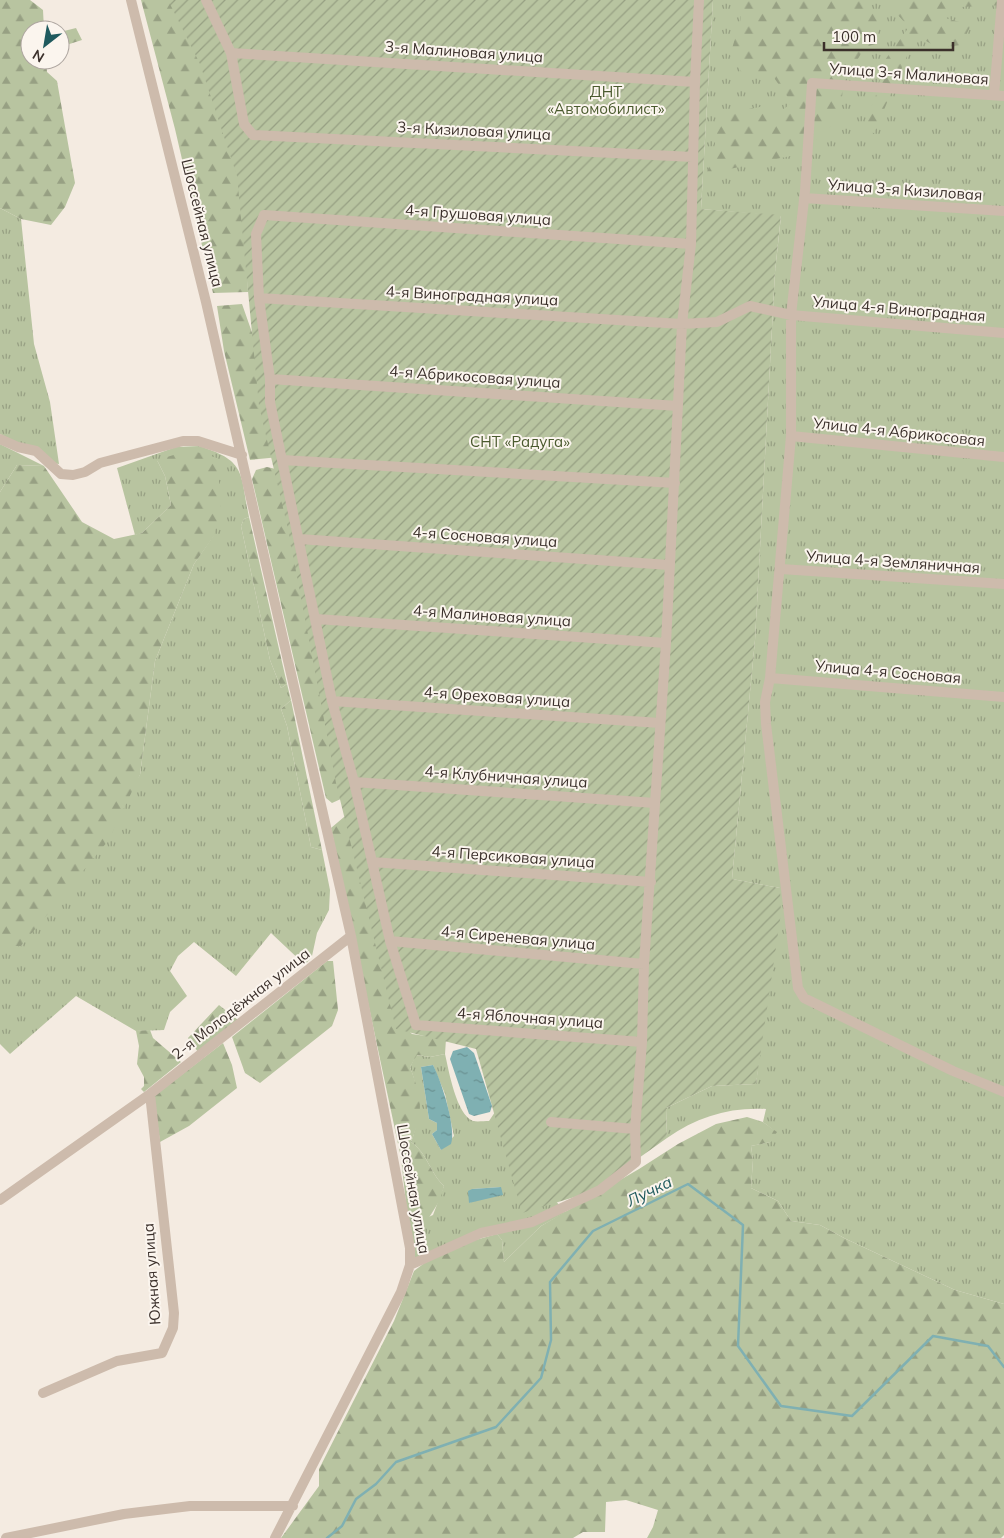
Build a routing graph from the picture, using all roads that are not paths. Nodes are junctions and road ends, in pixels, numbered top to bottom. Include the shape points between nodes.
1 (131, 0) edge
2 (206, 0) edge
3 (700, 0) edge
4 (1002, 0) edge
5 (231, 53) junction
6 (695, 82) junction
7 (999, 95) edge
8 (693, 156) junction
9 (804, 198) junction
10 (1004, 211) edge
11 (691, 244) junction
12 (260, 298) junction
13 (791, 315) junction
14 (682, 324) junction
15 (1004, 333) edge
16 (270, 379) junction
17 (678, 406) junction
18 (791, 436) junction
19 (0, 438) edge
20 (242, 455) junction
21 (1004, 457) edge
22 (282, 460) junction
23 (676, 483) junction
24 (298, 539) junction
25 (669, 565) junction
26 (781, 569) junction
27 (1004, 584) edge
28 (316, 619) junction
29 (666, 643) junction
30 (770, 678) junction
31 (1004, 697) edge
32 (332, 701) junction
33 (660, 723) junction
34 (354, 782) junction
35 (655, 803) junction
36 (372, 862) junction
37 (651, 882) junction
38 (351, 936) junction
39 (390, 941) junction
40 (644, 964) junction
41 (642, 1042) junction
42 (1004, 1092) edge
43 (150, 1094) junction
44 (551, 1122) dead end
45 (635, 1129) junction
46 (0, 1200) edge
47 (410, 1265) junction
48 (43, 1393) dead end
49 (293, 1506) junction
50 (37, 1534) edge
51 (6, 1538) edge
52 (275, 1538) edge

1 - 20 street, Шоссейная улица
2 - 5 street
3 - 6 street
4 - 7 street
5 - 6 street, 3-я Малиновая улица
5 - 8 street, 3-я Кизиловая улица via 244,124 252,134
6 - 8 street
7 - 9 street, Улица 3-я Малиновая via 812,83
8 - 11 street
9 - 10 street, Улица 3-я Кизиловая
9 - 13 street
11 - 12 street, 4-я Грушовая улица via 264,215 256,234
11 - 14 street
12 - 14 street, 4-я Виноградная улица
12 - 16 street
13 - 14 street, 4-я Виноградная улица via 750,306 717,322
13 - 15 street, Улица 4-я Виноградная
13 - 18 street
14 - 17 street
16 - 17 street, 4-я Абрикосовая улица
16 - 22 street via 270,402
17 - 23 street
18 - 21 street, Улица 4-я Абрикосовая
18 - 26 street
19 - 20 street via 36,451 61,474 67,475 183,442 198,441
20 - 38 street, Шоссейная улица
22 - 23 street
22 - 24 street
23 - 25 street
24 - 25 street, 4-я Сосновая улица
24 - 28 street
25 - 29 street
26 - 27 street, Улица 4-я Земляничная
26 - 30 street
28 - 29 street, 4-я Малиновая улица
28 - 32 street
29 - 33 street
30 - 31 street, Улица 4-я Сосновая
30 - 42 street via 765,702 766,724 798,988 804,998 952,1071
32 - 33 street, 4-я Ореховая улица
32 - 34 street
33 - 35 street
34 - 35 street, 4-я Клубничная улица
34 - 36 street
35 - 37 street
36 - 37 street, 4-я Персиковая улица
36 - 39 street
37 - 40 street
38 - 43 street, 2-я Молодёжная улица
38 - 47 street, Шоссейная улица via 410,1248
39 - 40 street, 4-я Сиреневая улица
39 - 41 street, 4-я Яблочная улица via 416,1025
40 - 41 street
41 - 45 street
43 - 46 street, 2-я Молодёжная улица
43 - 48 street, Южная улица via 174,1312 173,1328 162,1352 117,1361
44 - 45 street
45 - 47 street via 636,1162 600,1190 532,1222 481,1233
47 - 49 street, Шоссейная улица via 401,1292
49 - 50 street via 190,1506 124,1514
49 - 52 street, Шоссейная улица
50 - 51 street

